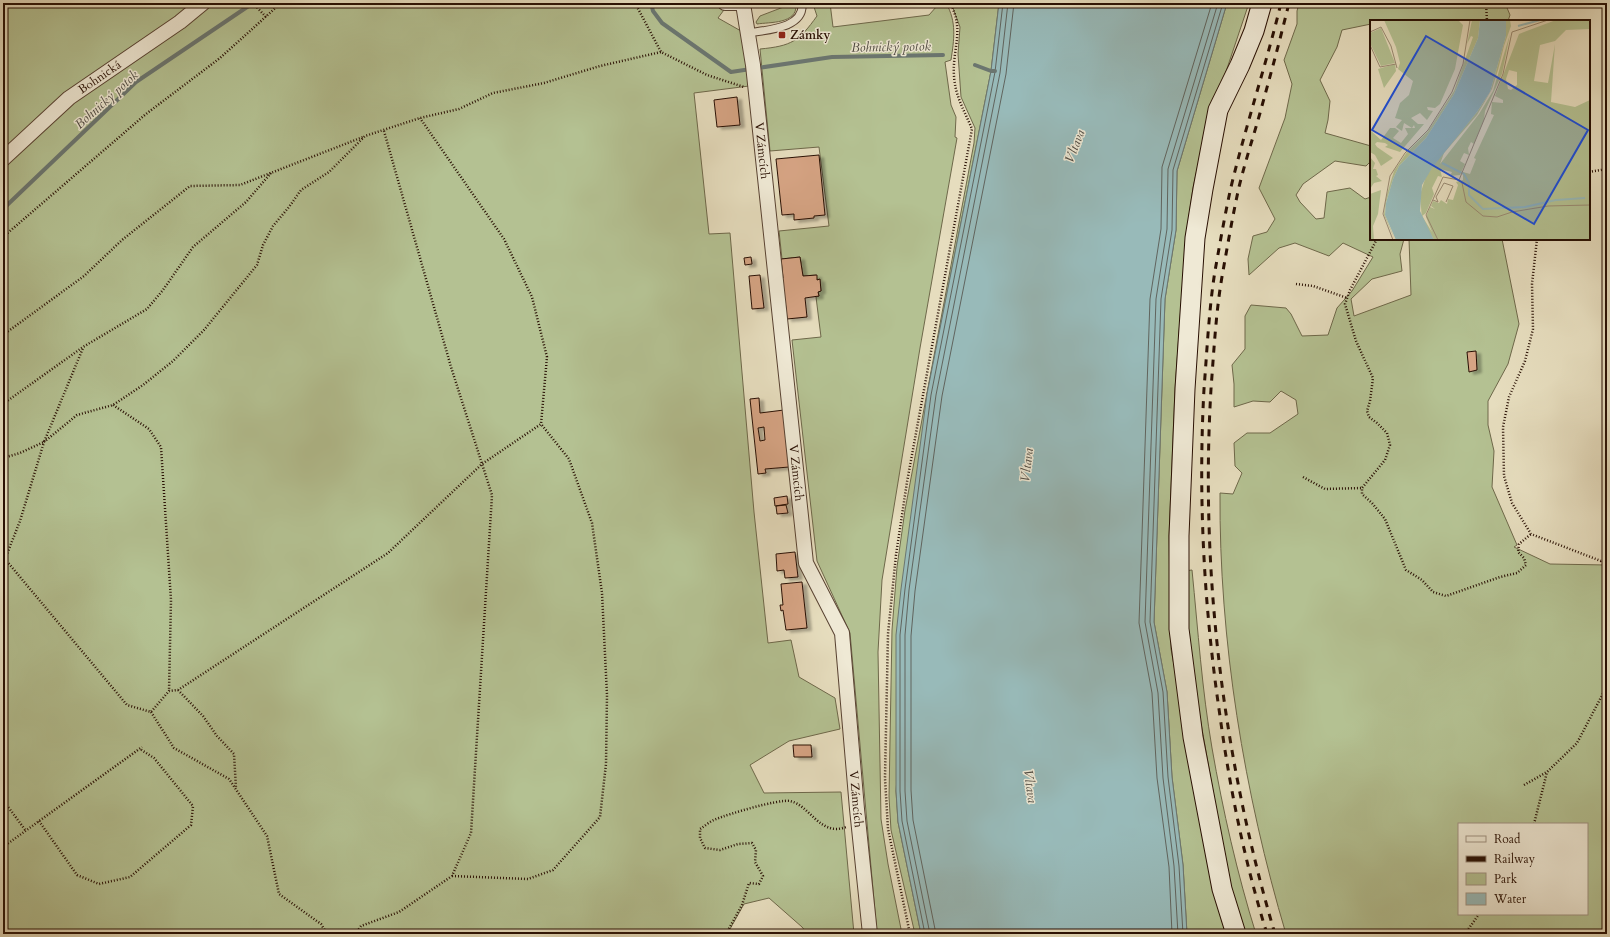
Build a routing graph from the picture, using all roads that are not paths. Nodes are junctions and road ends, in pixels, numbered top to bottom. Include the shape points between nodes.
1 (203, 3) edge
2 (725, 3) edge
3 (802, 3) edge
4 (1262, 3) edge
5 (744, 4) edge
6 (748, 33) junction
7 (3, 159) edge
8 (870, 934) edge
9 (1236, 934) edge

1 - 7 street, Bohnická via 180,22 69,98
2 - 5 street
3 - 6 lane via 803,7 797,19 787,26
4 - 9 main road via 1246,51 1218,110 1202,189 1185,389 1178,536 1179,629 1193,737 1222,889
5 - 6 street, V Zámcích
6 - 8 street, V Zámcích via 806,563 842,633

